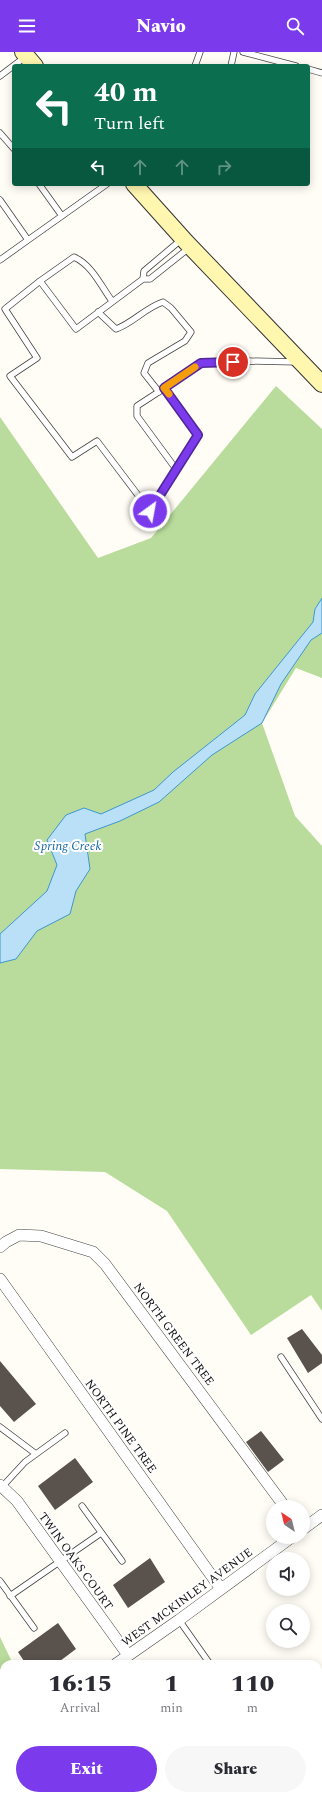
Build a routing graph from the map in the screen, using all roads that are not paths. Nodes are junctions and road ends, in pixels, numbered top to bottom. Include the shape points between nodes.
1 (200, 52) edge
2 (234, 52) edge
3 (244, 52) edge
4 (29, 57) edge
5 (18, 64) edge
6 (196, 64) edge
7 (231, 64) edge
8 (289, 64) edge
9 (12, 68) edge
10 (310, 70) edge
11 (322, 73) edge
12 (0, 76) edge
13 (0, 133) edge
14 (12, 147) edge
15 (40, 186) edge
16 (104, 186) edge
17 (136, 186) edge
18 (0, 200) edge
19 (62, 216) junction
20 (28, 240) junction
21 (186, 243) junction
22 (0, 260) edge
23 (143, 279) junction
24 (40, 281) junction
25 (112, 301) junction
26 (98, 312) junction
27 (301, 362) junction
28 (322, 384) edge
29 (164, 388) junction
30 (158, 392) junction
31 (176, 469) junction
32 (3, 1245) edge
33 (0, 1279) edge
34 (281, 1356) dead end
35 (322, 1420) edge
36 (0, 1427) edge
37 (65, 1433) dead end
38 (36, 1454) junction
39 (1, 1486) edge
40 (280, 1500) edge
41 (82, 1506) dead end
42 (322, 1515) edge
43 (310, 1524) edge
44 (101, 1533) junction
45 (282, 1544) edge
46 (60, 1561) junction
47 (122, 1561) dead end
48 (0, 1581) edge
49 (221, 1589) junction
50 (10, 1596) junction
51 (179, 1620) junction
52 (34, 1628) dead end
53 (128, 1655) junction
54 (121, 1660) edge
55 (207, 1660) edge

1 - 6 lane
2 - 7 lane
3 - 8 lane
4 - 5 lane
9 - 12 lane
10 - 11 lane
13 - 14 lane
15 - 19 lane
16 - 19 lane
17 - 21 street
18 - 20 lane
19 - 20 lane
20 - 22 lane
21 - 23 lane via 150,278
21 - 23 lane via 144,271
21 - 27 street
23 - 25 lane
24 - 25 lane via 74,257 89,268
24 - 26 lane via 76,329
24 - 31 lane via 5,309 37,358 10,376 72,457 97,441 150,511
25 - 26 lane
26 - 30 lane via 116,329 150,306 163,302 186,324 191,332 185,341 148,363 144,373
27 - 28 street
27 - 29 lane via 201,363
29 - 30 lane
29 - 31 lane via 198,435
30 - 31 lane via 137,406 137,416
32 - 40 street, NORTH GREEN TREE via 20,1235 41,1236 93,1252
33 - 49 street, NORTH PINE TREE
34 - 35 lane
36 - 38 lane
37 - 38 lane
38 - 39 lane
39 - 46 street, TWIN OAKS COURT via 17,1501
41 - 44 lane
42 - 43 street
44 - 46 lane
44 - 47 lane
45 - 49 street, WEST MCKINLEY AVENUE
46 - 50 lane
46 - 53 street, TWIN OAKS COURT
48 - 50 lane
49 - 51 street, WEST MCKINLEY AVENUE
50 - 52 lane
51 - 53 street, WEST MCKINLEY AVENUE
51 - 55 lane
53 - 54 street, WEST MCKINLEY AVENUE

